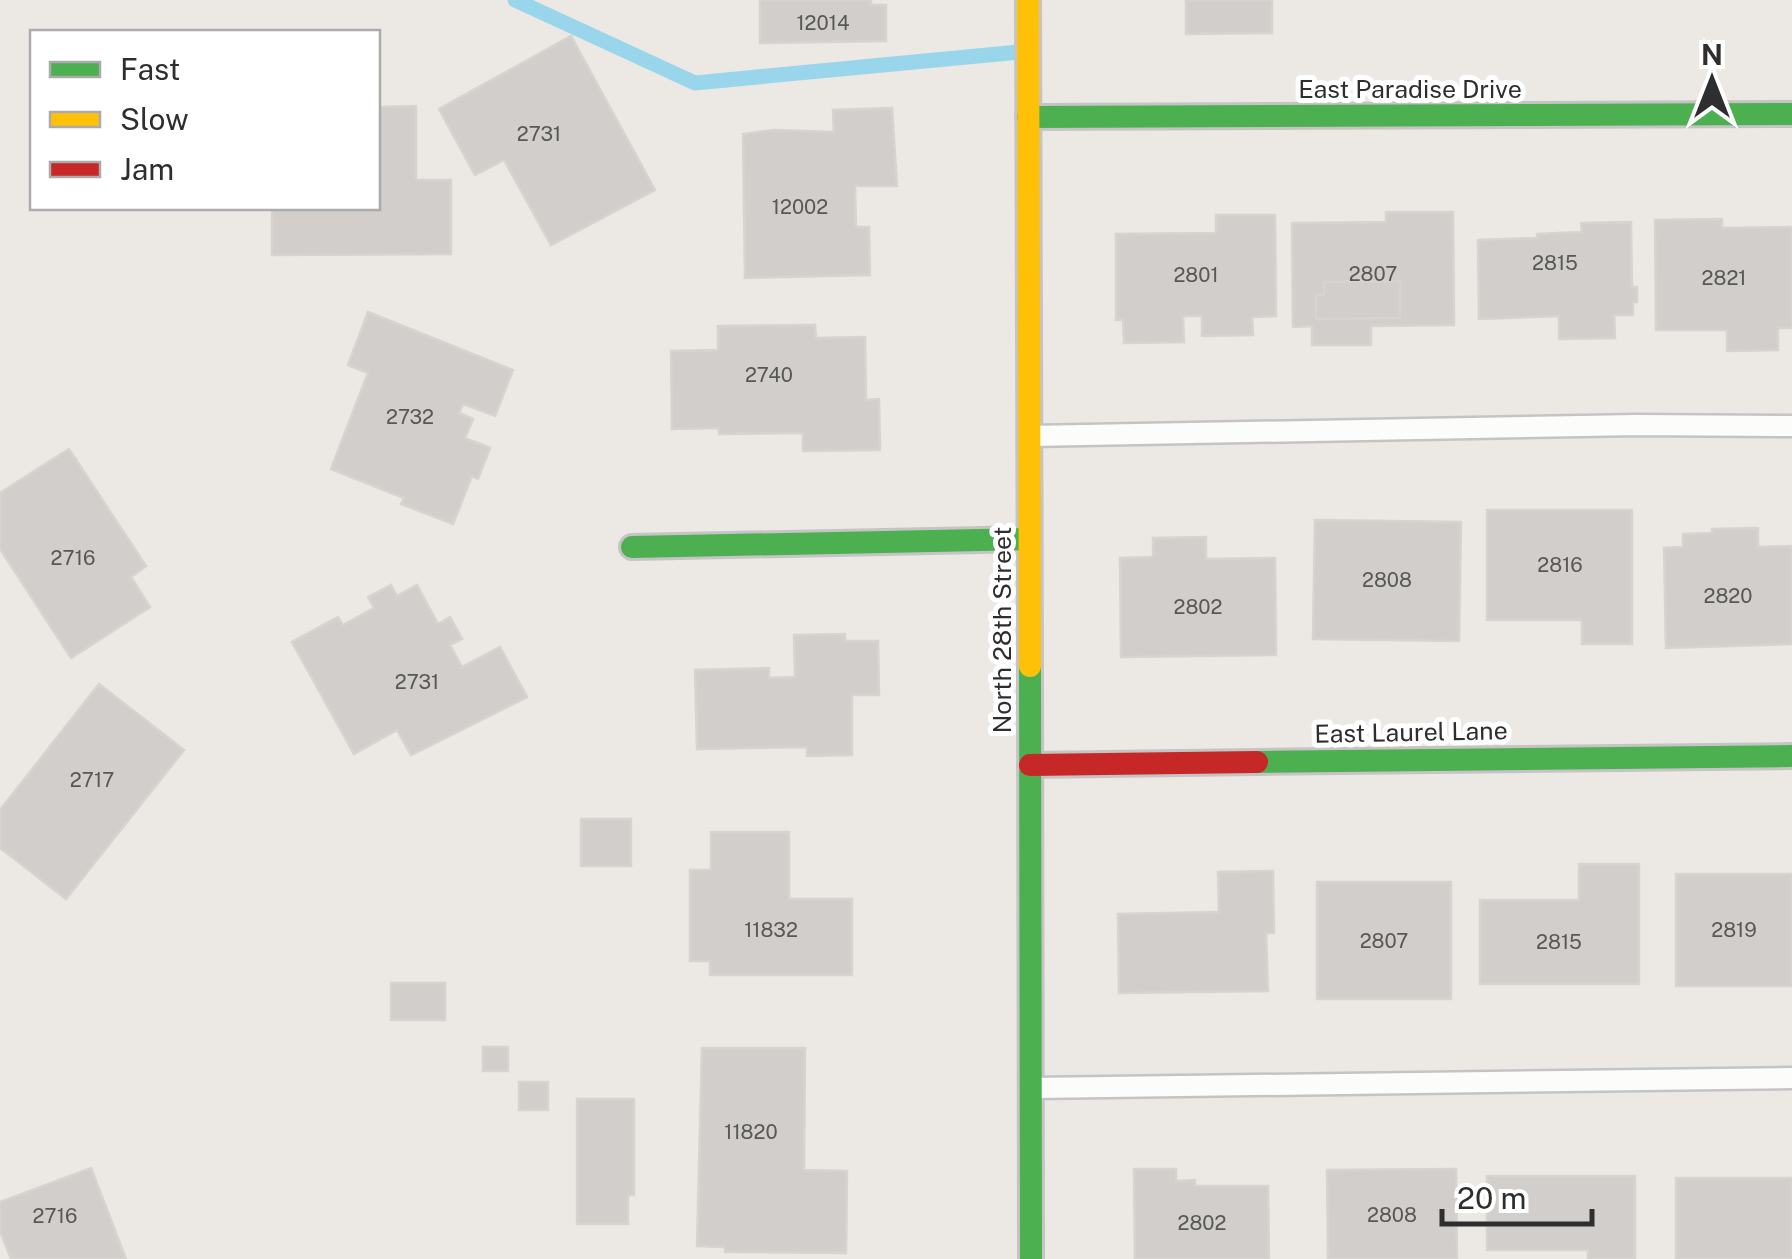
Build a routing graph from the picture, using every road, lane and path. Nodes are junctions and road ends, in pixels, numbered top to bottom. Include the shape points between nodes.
1 (1028, 0) edge
2 (1792, 114) edge
3 (1028, 117) junction
4 (1792, 426) edge
5 (1030, 436) junction
6 (1029, 539) junction
7 (632, 547) dead end
8 (1792, 756) edge
9 (1030, 764) junction
10 (1792, 1078) edge
11 (1032, 1088) junction
12 (1031, 1259) edge

1 - 3 street, North 28th Street
2 - 3 street, East Paradise Drive
3 - 5 street, North 28th Street
4 - 5 lane
5 - 6 street, North 28th Street
6 - 7 street
6 - 9 street, North 28th Street
8 - 9 street, East Laurel Lane
9 - 11 street, North 28th Street
10 - 11 lane
11 - 12 street, North 28th Street

